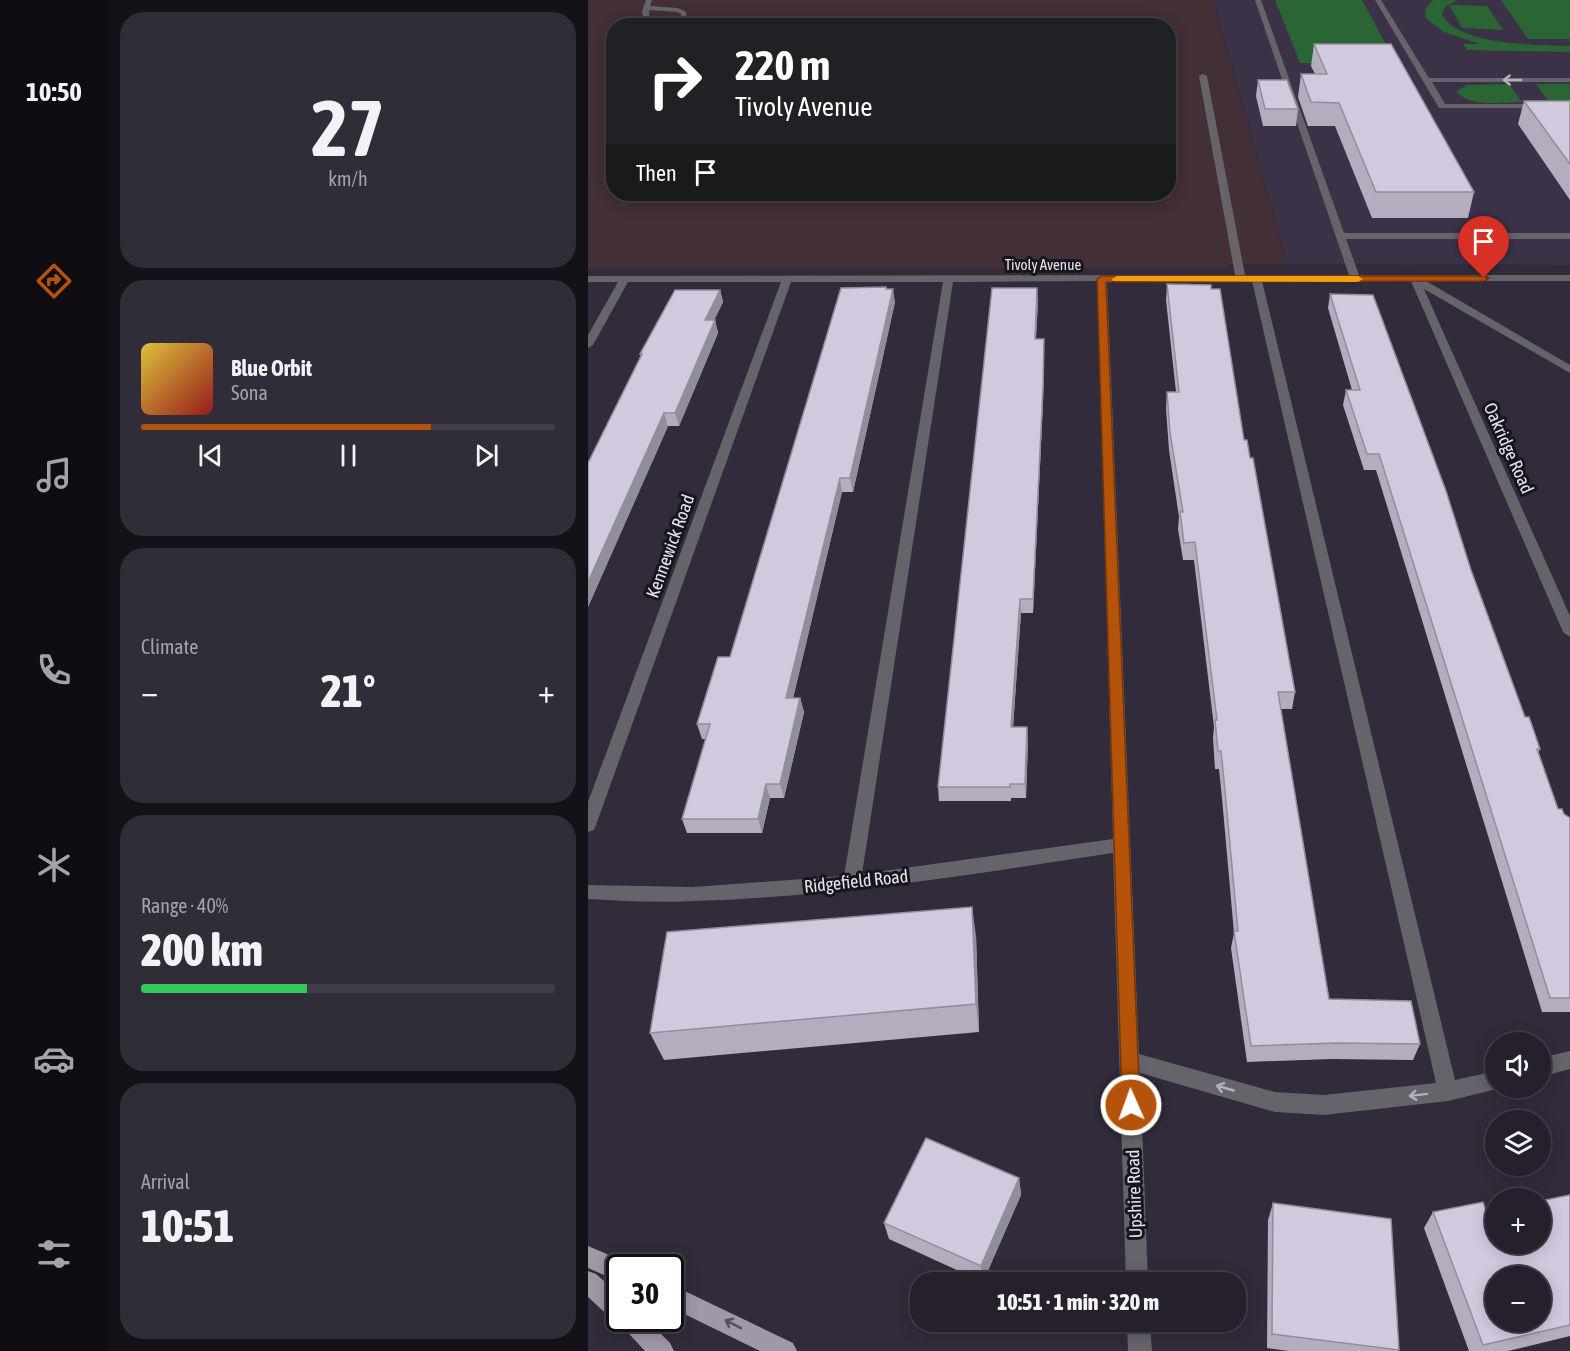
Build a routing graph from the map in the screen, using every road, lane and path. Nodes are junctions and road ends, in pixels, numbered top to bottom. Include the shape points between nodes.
1 (649, 0) edge
2 (1258, 0) edge
3 (1378, 0) edge
4 (646, 8) junction
5 (647, 18) edge
6 (684, 18) edge
7 (1203, 76) dead end
8 (1426, 80) junction
9 (1570, 80) edge
10 (1570, 106) edge
11 (1341, 236) junction
12 (1570, 236) edge
13 (1570, 278) edge
14 (588, 279) edge
15 (625, 279) junction
16 (787, 279) junction
17 (948, 279) junction
18 (1102, 279) junction
19 (1249, 279) junction
20 (1355, 279) junction
21 (1415, 279) junction
22 (588, 345) edge
23 (1570, 370) edge
24 (1566, 614) edge
25 (1570, 632) edge
26 (588, 825) edge
27 (1122, 845) junction
28 (852, 882) junction
29 (588, 892) edge
30 (1570, 1060) edge
31 (1130, 1061) junction
32 (1551, 1065) edge
33 (1485, 1083) edge
34 (1448, 1091) junction
35 (588, 1257) edge
36 (606, 1265) edge
37 (1137, 1272) edge
38 (588, 1282) edge
39 (606, 1298) edge
40 (684, 1302) edge
41 (642, 1332) edge
42 (1139, 1332) edge
43 (662, 1351) edge
44 (785, 1351) edge
45 (1140, 1351) edge

1 - 4 street
2 - 11 street
3 - 8 street
4 - 5 street
4 - 6 street via 678,10
7 - 19 street
9 -> 8 street
8 - 10 street via 1442,106
11 - 12 street
11 - 20 street
13 - 21 street, Tivoly Avenue
14 - 15 street, Tivoly Avenue
15 - 16 street, Tivoly Avenue
15 - 22 street
16 - 17 street, Tivoly Avenue
16 - 26 street, Kennewick Road
17 - 18 street, Tivoly Avenue
17 - 28 street
18 - 19 street, Tivoly Avenue
18 - 27 street, Upshire Road
19 - 20 street, Tivoly Avenue
19 - 34 street
20 - 21 street, Tivoly Avenue
21 - 23 street
21 - 24 street, Oakridge Road
24 - 25 street, Oakridge Road
27 - 28 street, Ridgefield Road
27 - 31 street, Upshire Road
28 - 29 street, Ridgefield Road via 691,894
30 - 32 street
34 -> 31 street via 1324,1105 1275,1102
31 - 37 street, Upshire Road
33 - 34 street
35 - 36 main road
38 - 39 main road
44 -> 40 main road
41 - 43 main road
42 - 45 street

